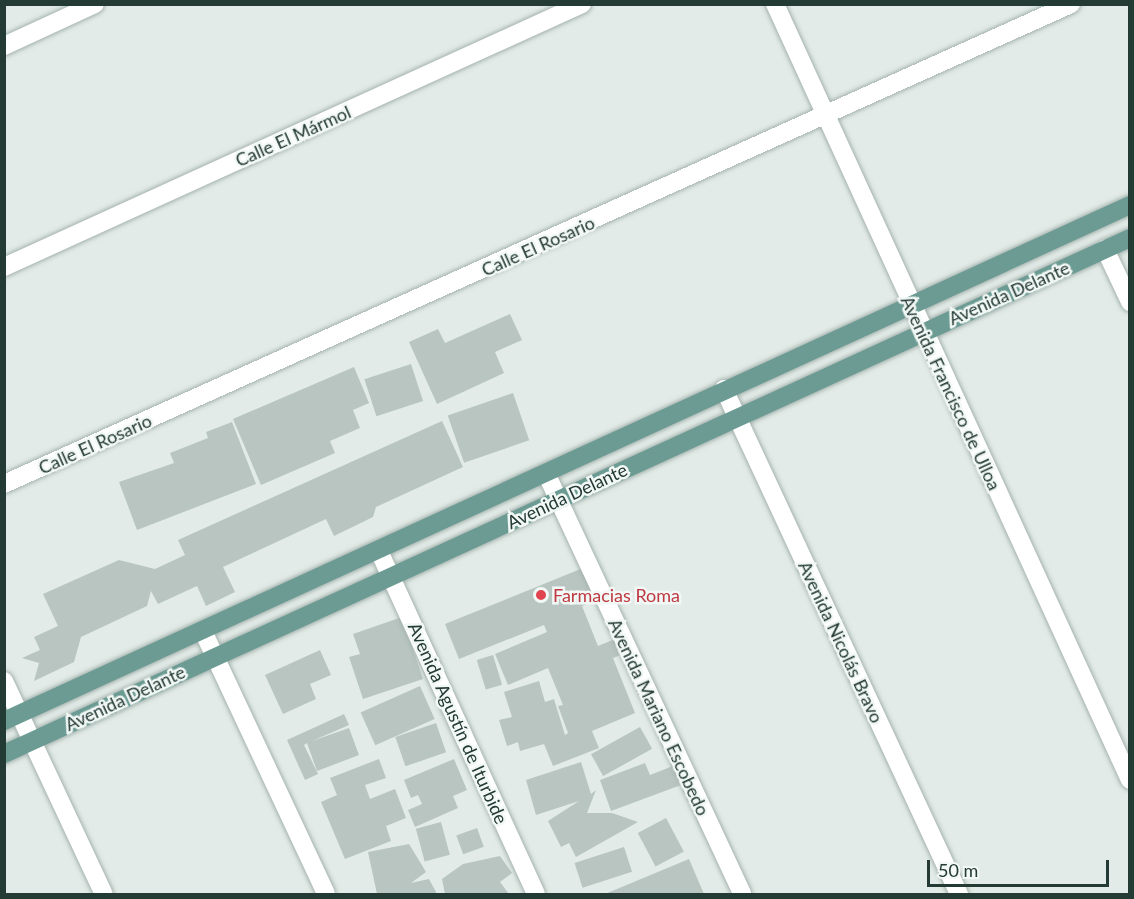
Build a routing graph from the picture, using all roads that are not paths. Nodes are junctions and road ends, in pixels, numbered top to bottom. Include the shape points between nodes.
1 (95, 4) edge
2 (582, 4) edge
3 (775, 4) edge
4 (1071, 4) edge
5 (4, 46) edge
6 (827, 118) junction
7 (1130, 205) edge
8 (1130, 237) edge
9 (1105, 249) junction
10 (4, 267) edge
11 (1130, 302) edge
12 (910, 304) junction
13 (923, 332) junction
14 (724, 389) junction
15 (737, 416) junction
16 (546, 473) junction
17 (4, 484) edge
18 (558, 501) junction
19 (379, 551) junction
20 (391, 576) junction
21 (203, 631) junction
22 (215, 656) junction
23 (4, 681) edge
24 (12, 718) edge
25 (32, 741) junction
26 (4, 754) edge
27 (1130, 780) edge
28 (104, 894) edge
29 (326, 894) edge
30 (536, 894) edge
31 (742, 894) edge
32 (958, 894) edge

1 - 5 street
2 - 10 street, Calle El Mármol
3 - 6 street, Avenida Francisco de Ulloa
4 - 6 street, Calle El Rosario
6 - 12 street, Avenida Francisco de Ulloa
6 - 17 street, Calle El Rosario
7 - 12 main road, Avenida Delante
8 - 9 main road, Avenida Delante
9 - 11 street
9 - 13 main road, Avenida Delante
12 - 13 street, Avenida Francisco de Ulloa
12 - 14 main road, Avenida Delante
13 - 15 main road, Avenida Delante
13 - 27 street, Avenida Francisco de Ulloa
14 - 15 street, Avenida Nicolás Bravo
14 - 16 main road, Avenida Delante
15 - 18 main road, Avenida Delante
15 - 32 street, Avenida Nicolás Bravo
16 - 18 street, Avenida Mariano Escobedo
16 - 19 main road, Avenida Delante
18 - 20 main road, Avenida Delante
18 - 31 street, Avenida Mariano Escobedo
19 - 20 street, Avenida Agustín de Iturbide
19 - 21 main road, Avenida Delante
20 - 22 main road, Avenida Delante
20 - 30 street, Avenida Agustín de Iturbide
21 - 22 street
21 - 24 main road, Avenida Delante
22 - 25 main road, Avenida Delante
22 - 29 street
23 - 24 street
24 - 25 street
25 - 26 main road, Avenida Delante
25 - 28 street

